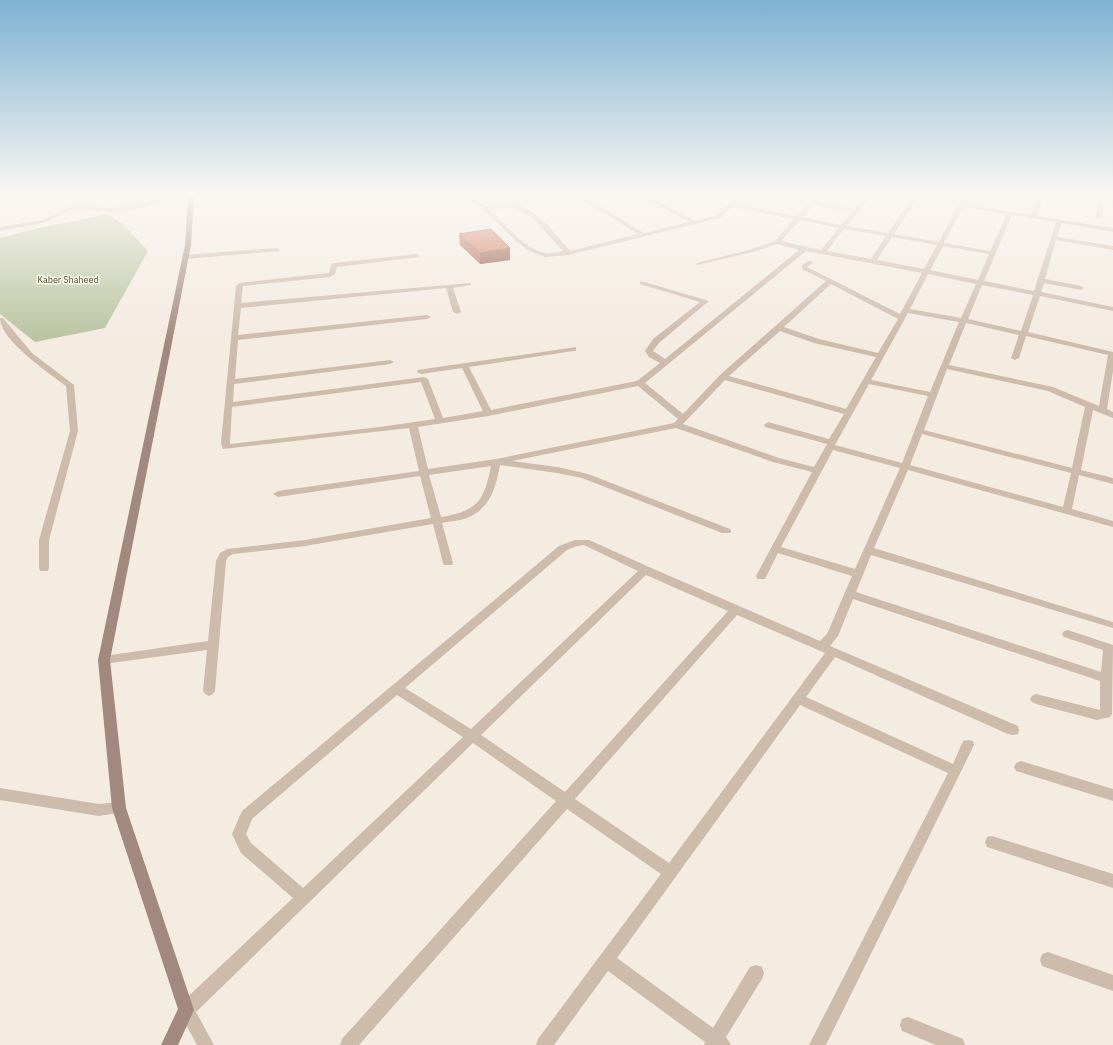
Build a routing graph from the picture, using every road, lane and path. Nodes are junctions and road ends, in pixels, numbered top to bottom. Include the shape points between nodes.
1 (188, 243) edge
2 (522, 243) edge
3 (560, 243) edge
4 (611, 243) edge
5 (775, 243) edge
6 (780, 243) edge
7 (830, 243) edge
8 (885, 243) edge
9 (933, 243) edge
10 (997, 243) edge
11 (1053, 243) edge
12 (1082, 243) edge
13 (941, 244) junction
14 (804, 248) junction
15 (1113, 248) edge
16 (277, 250) dead end
17 (823, 252) junction
18 (568, 253) junction
19 (992, 253) junction
20 (417, 256) dead end
21 (186, 257) junction
22 (873, 261) junction
23 (811, 262) dead end
24 (700, 264) dead end
25 (926, 272) junction
26 (1042, 280) junction
27 (830, 281) junction
28 (642, 283) dead end
29 (979, 283) junction
30 (469, 284) dead end
31 (449, 286) junction
32 (1081, 288) dead end
33 (1038, 294) junction
34 (237, 306) junction
35 (906, 310) junction
36 (1113, 310) edge
37 (457, 312) dead end
38 (427, 317) dead end
39 (902, 318) junction
40 (0, 320) edge
41 (964, 321) junction
42 (779, 328) junction
43 (1024, 334) junction
44 (234, 338) junction
45 (573, 349) dead end
46 (1112, 354) edge
47 (880, 356) junction
48 (1015, 358) dead end
49 (390, 362) dead end
50 (665, 362) junction
51 (464, 366) junction
52 (944, 366) junction
53 (421, 372) junction
54 (723, 377) junction
55 (866, 381) junction
56 (230, 382) junction
57 (640, 383) junction
58 (933, 395) junction
59 (228, 405) junction
60 (1090, 406) junction
61 (1102, 411) junction
62 (848, 412) junction
63 (488, 413) junction
64 (1113, 415) edge
65 (440, 421) junction
66 (680, 422) junction
67 (413, 425) junction
68 (768, 425) dead end
69 (919, 431) junction
70 (831, 444) junction
71 (496, 462) junction
72 (905, 467) junction
73 (817, 470) junction
74 (1075, 472) junction
75 (424, 473) junction
76 (1113, 482) edge
77 (278, 494) dead end
78 (1067, 511) junction
79 (436, 522) junction
80 (1113, 524) edge
81 (726, 531) dead end
82 (775, 549) junction
83 (868, 550) junction
84 (448, 563) dead end
85 (44, 568) dead end
86 (645, 570) junction
87 (858, 574) junction
88 (761, 576) dead end
89 (850, 594) junction
90 (736, 609) junction
91 (1112, 625) dead end
92 (1068, 634) dead end
93 (213, 645) junction
94 (1111, 648) edge
95 (827, 649) junction
96 (104, 660) junction
97 (1106, 678) junction
98 (397, 689) junction
99 (209, 691) dead end
100 (798, 699) junction
101 (1036, 699) dead end
102 (1013, 730) dead end
103 (472, 736) junction
104 (968, 745) dead end
105 (1021, 767) dead end
106 (956, 771) junction
107 (0, 794) edge
108 (1113, 795) edge
109 (566, 800) junction
110 (119, 808) junction
111 (992, 842) dead end
112 (671, 872) junction
113 (1113, 881) edge
114 (303, 897) junction
115 (606, 960) junction
116 (1048, 960) dead end
117 (756, 973) dead end
118 (1113, 984) edge
119 (186, 1010) junction
120 (908, 1025) dead end
121 (717, 1043) edge
122 (168, 1045) edge
123 (206, 1045) edge
124 (348, 1045) edge
125 (544, 1045) edge
126 (817, 1045) edge
127 (957, 1045) edge

1 - 21 street
2 - 18 street via 531,250 546,255
3 - 18 street
4 - 18 street
5 - 24 street
6 - 14 street
7 - 17 street
8 - 22 street
9 - 13 street
10 - 19 street
11 - 26 street
12 - 15 street
13 - 19 street
13 - 25 street
14 - 17 street
14 - 50 street
16 - 21 street
17 - 22 street
19 - 29 street
20 - 34 street via 334,265 330,275 241,284
21 - 96 street
22 - 25 street
23 - 27 street via 804,268
25 - 29 street
25 - 35 street
26 - 32 street
26 - 33 street
27 - 39 street
27 - 42 street
28 - 50 street via 705,301 650,347 648,351 652,355
29 - 33 street
29 - 41 street
30 - 31 street
31 - 34 street
31 - 37 street
33 - 36 street
33 - 43 street
34 - 44 street
35 - 39 street
35 - 41 street
38 - 44 street
39 - 47 street
40 - 85 street via 29,355 70,385 74,431 44,540
41 - 43 street
41 - 52 street
42 - 47 street via 817,341
42 - 54 street
43 - 46 street
43 - 48 street
44 - 56 street
45 - 51 street
46 - 61 street
47 - 55 street
49 - 56 street
50 - 57 street
51 - 53 street
51 - 63 street
52 - 58 street
52 - 60 street via 1039,386
53 - 59 street
53 - 65 street
54 - 62 street
54 - 66 street
55 - 58 street
55 - 62 street
56 - 59 street
57 - 63 street
57 - 66 street
58 - 69 street
59 - 67 street via 226,447
60 - 61 street
60 - 74 street
61 - 64 street
62 - 70 street
63 - 65 street
65 - 67 street
66 - 71 street
66 - 73 street via 776,460
67 - 75 street
68 - 70 street
69 - 72 street
69 - 74 street
70 - 72 street
70 - 73 street
71 - 75 street
71 - 79 street via 489,494 480,508 464,516
71 - 81 street via 585,476
72 - 78 street
72 - 83 street
73 - 82 street
74 - 76 street
74 - 78 street
75 - 77 street
75 - 79 street
78 - 80 street
79 - 84 street
79 - 93 street via 305,543 231,551 224,555 221,561
82 - 87 street
82 - 88 street
83 - 87 street
83 - 91 street
86 - 90 street
86 - 98 street via 584,542 563,548
86 - 103 street
87 - 89 street
89 - 95 street
89 - 97 street
90 - 95 street
90 - 109 street
92 - 94 street
93 - 96 street
93 - 99 street
94 - 97 street
95 - 100 street
95 - 102 street
96 - 110 street
97 - 101 street via 1106,714 1097,715
98 - 103 street
98 - 114 street via 247,816 239,834 246,848
100 - 106 street
100 - 112 street
103 - 109 street
103 - 114 street
104 - 106 street
105 - 108 street
106 - 126 street
107 - 110 street via 99,810
109 - 112 street
109 - 124 street
110 - 119 street
111 - 113 street
112 - 115 street
114 - 119 street
115 - 121 street
115 - 125 street
116 - 118 street
117 - 121 street
119 - 122 street
119 - 123 street
120 - 127 street

